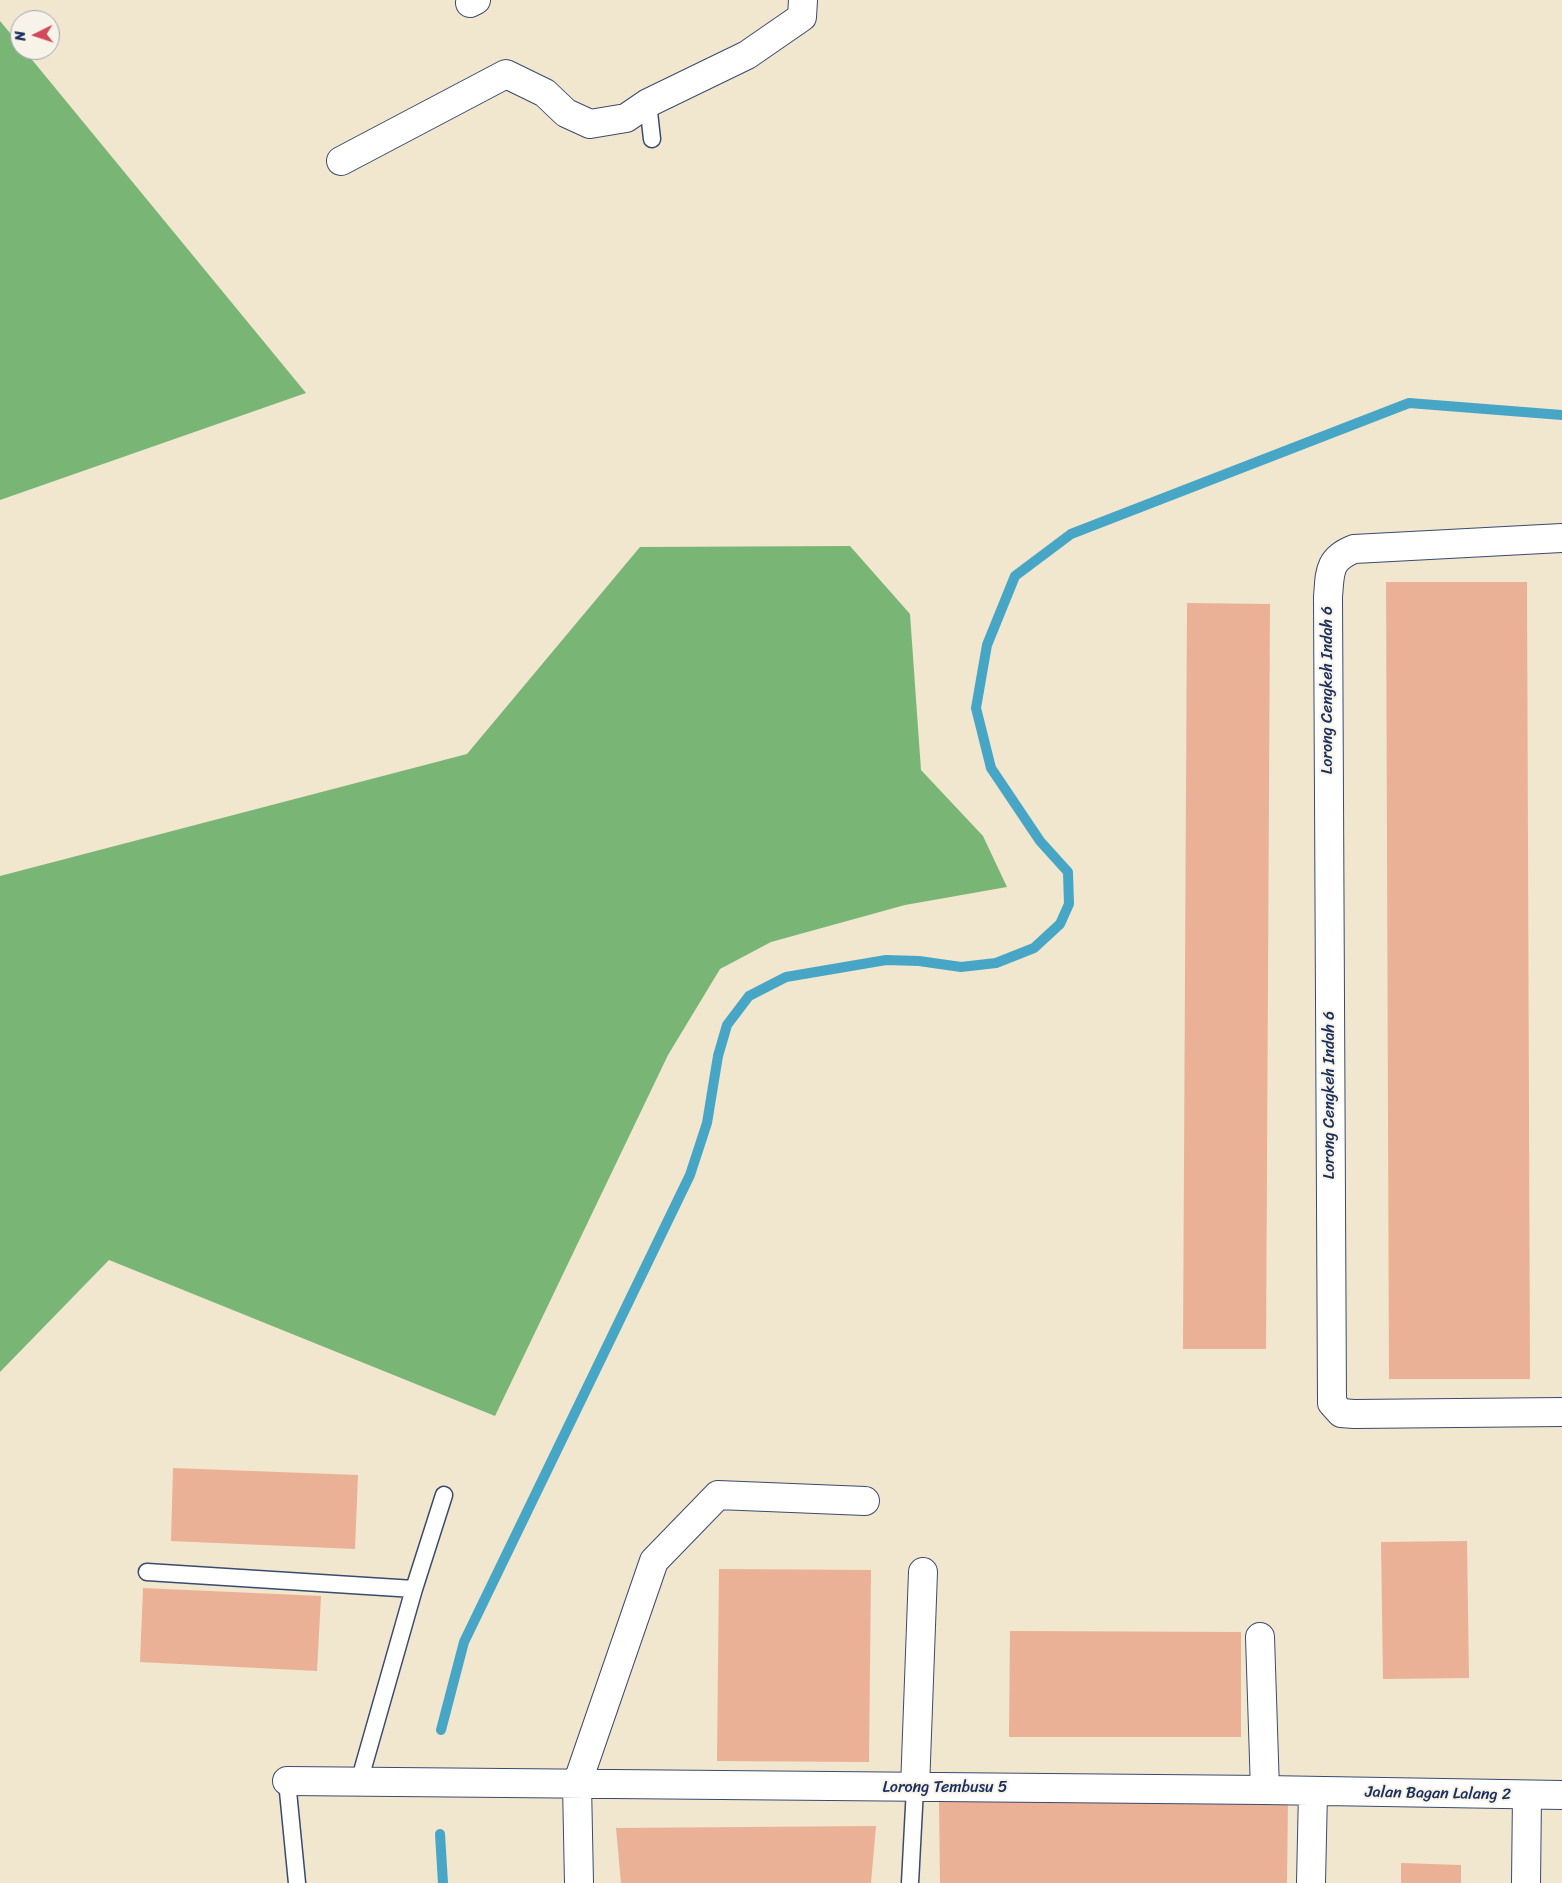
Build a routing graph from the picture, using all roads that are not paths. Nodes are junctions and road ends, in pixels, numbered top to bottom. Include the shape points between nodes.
1 (803, 0) edge
2 (648, 103) junction
3 (652, 140) dead end
4 (341, 161) dead end
5 (1562, 538) edge
6 (1562, 1412) edge
7 (444, 1495) dead end
8 (865, 1501) dead end
9 (147, 1572) dead end
10 (923, 1572) dead end
11 (414, 1589) junction
12 (1260, 1637) dead end
13 (287, 1781) joint
14 (359, 1782) junction
15 (577, 1784) junction
16 (915, 1788) junction
17 (1265, 1790) junction
18 (1314, 1791) junction
19 (1527, 1795) junction
20 (1562, 1796) edge
21 (297, 1883) edge
22 (579, 1883) edge
23 (910, 1883) edge
24 (1311, 1883) edge
25 (1526, 1883) edge

1 - 2 street via 802,17 747,54
2 - 3 lane
2 - 4 street via 626,118 590,124 566,113 545,93 506,74
5 - 6 street, Lorong Cengkeh Indah 6 via 1354,549 1340,554 1331,568 1328,597 1332,1403 1341,1413 1354,1414
7 - 11 lane
8 - 15 street via 718,1494 654,1561
9 - 11 lane
10 - 16 street
11 - 14 lane
12 - 17 street
13 - 14 street, Lorong Tembusu 5
13 - 21 lane
14 - 15 street, Lorong Tembusu 5
15 - 16 street, Lorong Tembusu 5
15 - 22 street
16 - 17 street, Lorong Tembusu 5
16 - 23 lane
17 - 18 street, Lorong Tembusu 5
18 - 19 street, Jalan Bagan Lalang 2
18 - 24 street
19 - 20 street, Jalan Bagan Lalang 2
19 - 25 street

